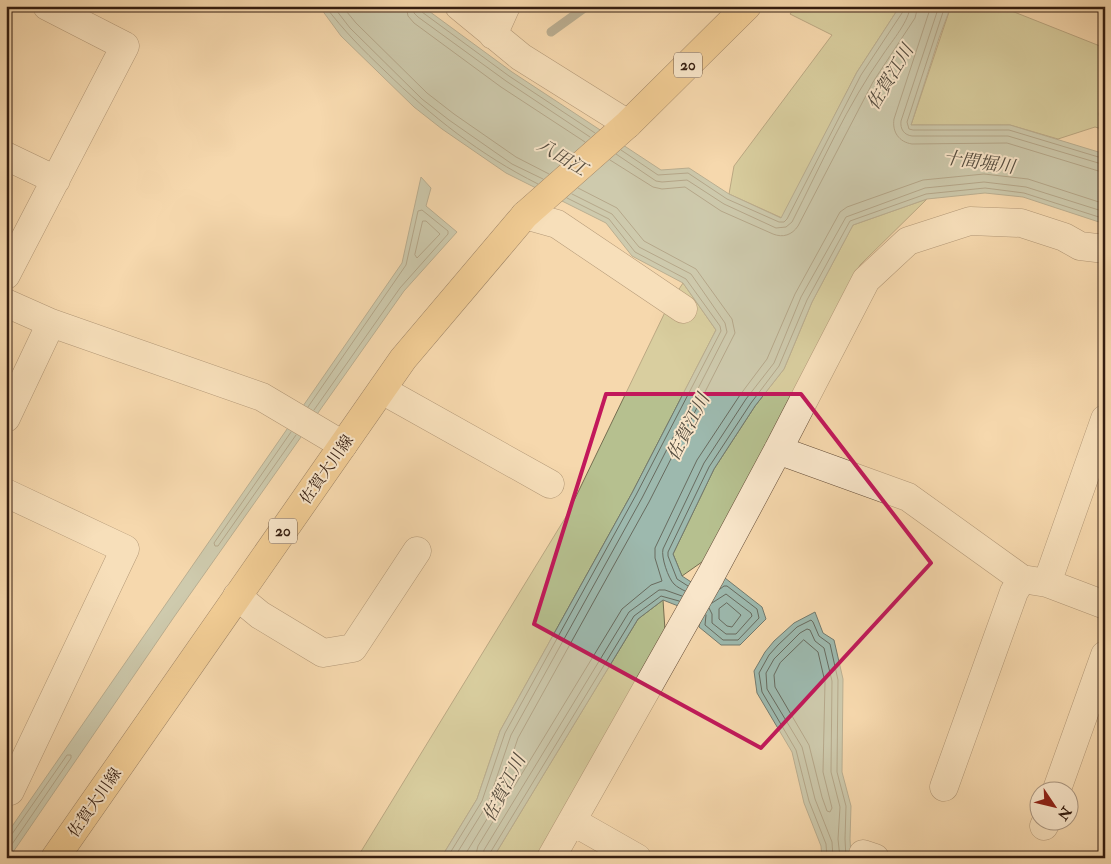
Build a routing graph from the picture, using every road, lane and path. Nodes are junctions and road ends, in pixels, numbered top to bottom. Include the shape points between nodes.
1 (47, 6) edge
2 (459, 6) edge
3 (506, 6) edge
4 (747, 6) edge
5 (493, 35) junction
6 (628, 124) junction
7 (6, 156) edge
8 (56, 180) junction
9 (525, 215) junction
10 (1105, 249) edge
11 (6, 275) edge
12 (6, 303) edge
13 (683, 309) dead end
14 (51, 324) junction
15 (382, 390) junction
16 (6, 418) edge
17 (1105, 418) edge
18 (342, 445) junction
19 (778, 450) junction
20 (550, 484) dead end
21 (6, 493) edge
22 (417, 551) dead end
23 (1034, 581) junction
24 (237, 596) junction
25 (1105, 605) edge
26 (1105, 655) edge
27 (1060, 782) edge
28 (944, 787) dead end
29 (6, 789) edge
30 (572, 821) junction
31 (55, 858) edge
32 (551, 858) edge
33 (637, 858) edge

1 - 8 street via 125,46
2 - 5 street
3 - 5 street
4 - 6 main road, 20
5 - 6 street via 521,57
6 - 9 main road, 20
7 - 8 street
8 - 11 street
9 - 13 street via 557,224
9 - 15 main road, 佐賀大川線 / 20 via 403,359
10 - 19 street via 1080,246 1064,237 1021,223 970,221 908,241 866,280
12 - 14 street
14 - 16 street
14 - 18 street via 262,397
15 - 18 main road, 佐賀大川線 / 20
15 - 20 street
17 - 23 street
18 - 24 main road, 佐賀大川線 / 20
19 - 23 street via 908,497
19 - 30 street
21 - 29 street via 125,549 10,791
22 - 24 street via 353,648 323,653
23 - 25 street
23 - 28 street via 1014,592
24 - 31 main road, 佐賀大川線 / 20
26 - 27 street
30 - 32 street
30 - 33 street

